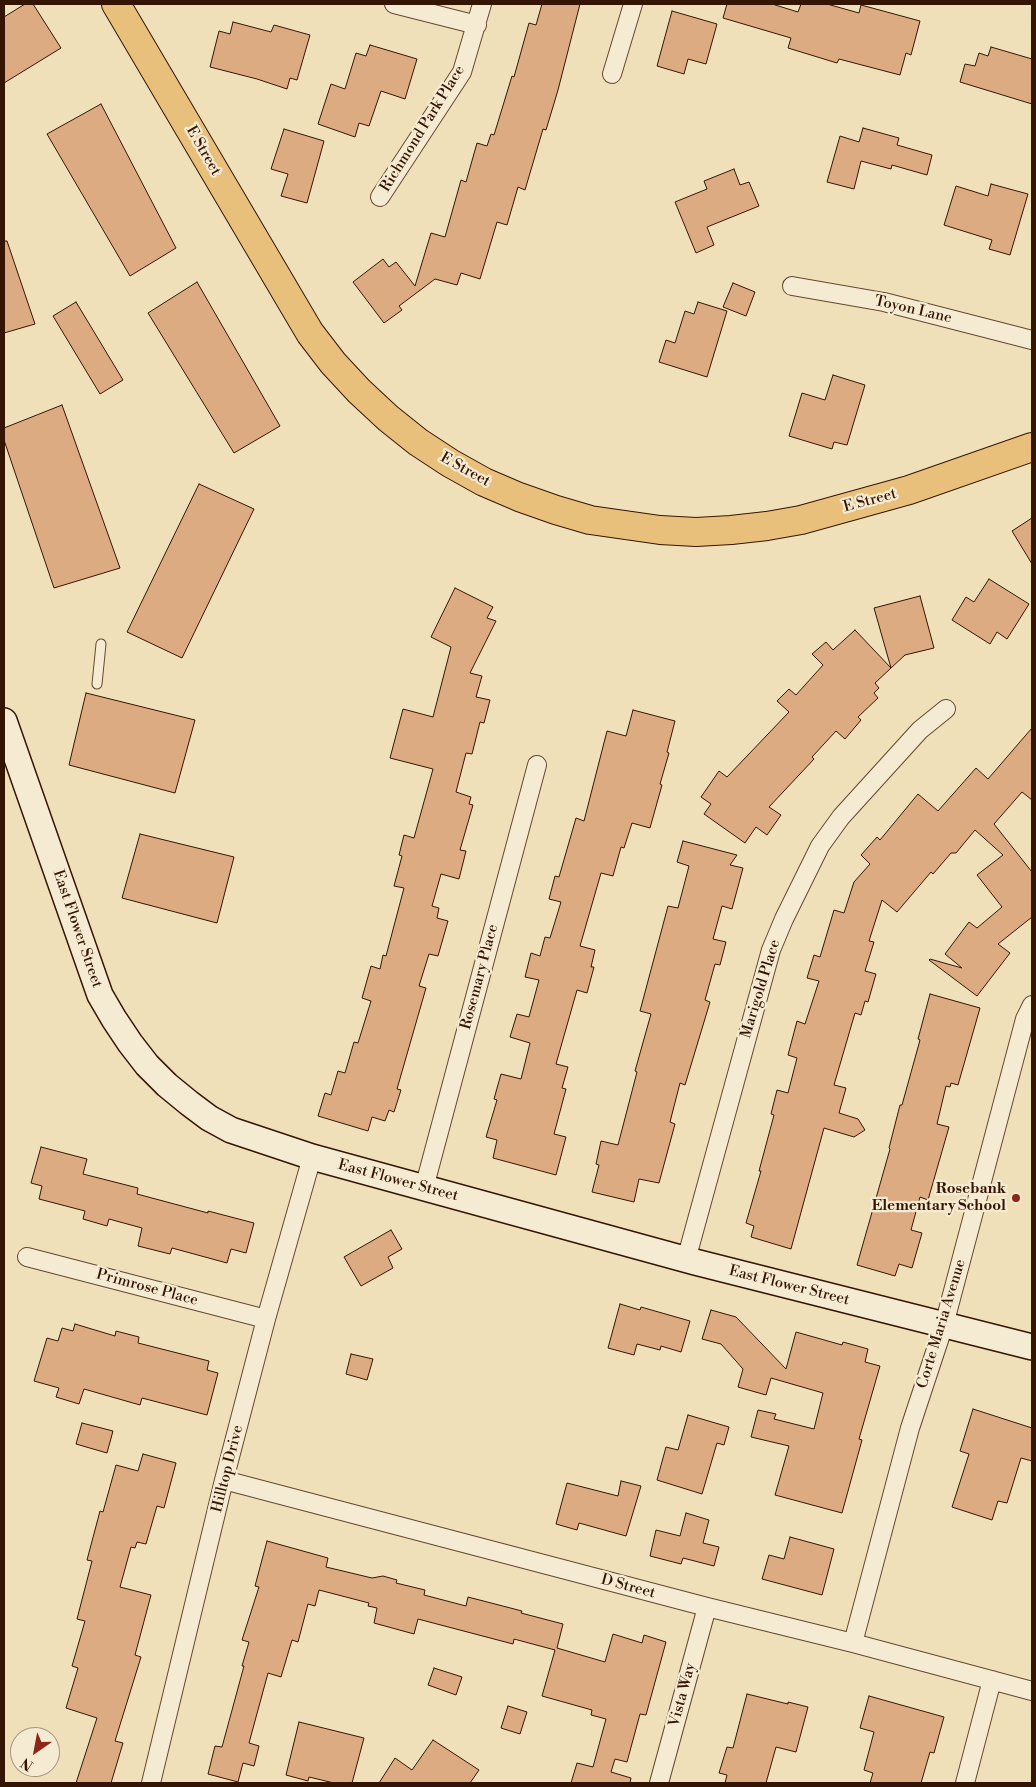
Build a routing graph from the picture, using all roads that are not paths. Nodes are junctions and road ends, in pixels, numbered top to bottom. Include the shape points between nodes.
1 (116, 4) edge
2 (394, 4) edge
3 (482, 4) edge
4 (633, 4) edge
5 (477, 25) junction
6 (612, 74) dead end
7 (380, 197) dead end
8 (792, 286) dead end
9 (1032, 340) edge
10 (1032, 447) edge
11 (101, 644) dead end
12 (97, 684) dead end
13 (946, 709) dead end
14 (4, 721) edge
15 (537, 765) dead end
16 (1032, 1005) edge
17 (312, 1157) junction
18 (424, 1188) junction
19 (27, 1257) dead end
20 (686, 1260) junction
21 (266, 1319) junction
22 (944, 1325) junction
23 (1032, 1347) edge
24 (224, 1480) junction
25 (707, 1607) junction
26 (853, 1643) junction
27 (992, 1680) junction
28 (1032, 1691) edge
29 (151, 1783) edge
30 (659, 1783) edge
31 (965, 1783) edge

1 - 10 main road, E Street via 310,332 333,363 388,418 418,442 484,482 590,520 660,530 731,530 767,526 909,490
2 - 5 street
3 - 5 street, Richmond Park Place
4 - 6 street
5 - 7 street, Richmond Park Place via 462,72
8 - 9 street, Toyon Lane via 884,302
11 - 12 lane
13 - 20 street, Marigold Place via 920,730 841,817 820,846 784,918 771,950
14 - 17 street, East Flower Street via 100,995 130,1043 167,1085 209,1118 231,1130
15 - 18 street, Rosemary Place
16 - 22 street, Corte Maria Avenue via 1025,1019
17 - 18 street, East Flower Street
17 - 21 street, Hilltop Drive
18 - 20 street, East Flower Street
19 - 21 street, Primrose Place
20 - 22 street, East Flower Street
21 - 24 street, Hilltop Drive
22 - 23 street, East Flower Street
22 - 26 street, Corte Maria Avenue via 910,1428
24 - 25 street, D Street
24 - 29 street, Hilltop Drive
25 - 26 street, D Street
25 - 30 street, Vista Way
26 - 27 street, D Street
27 - 28 street, D Street
27 - 31 street

